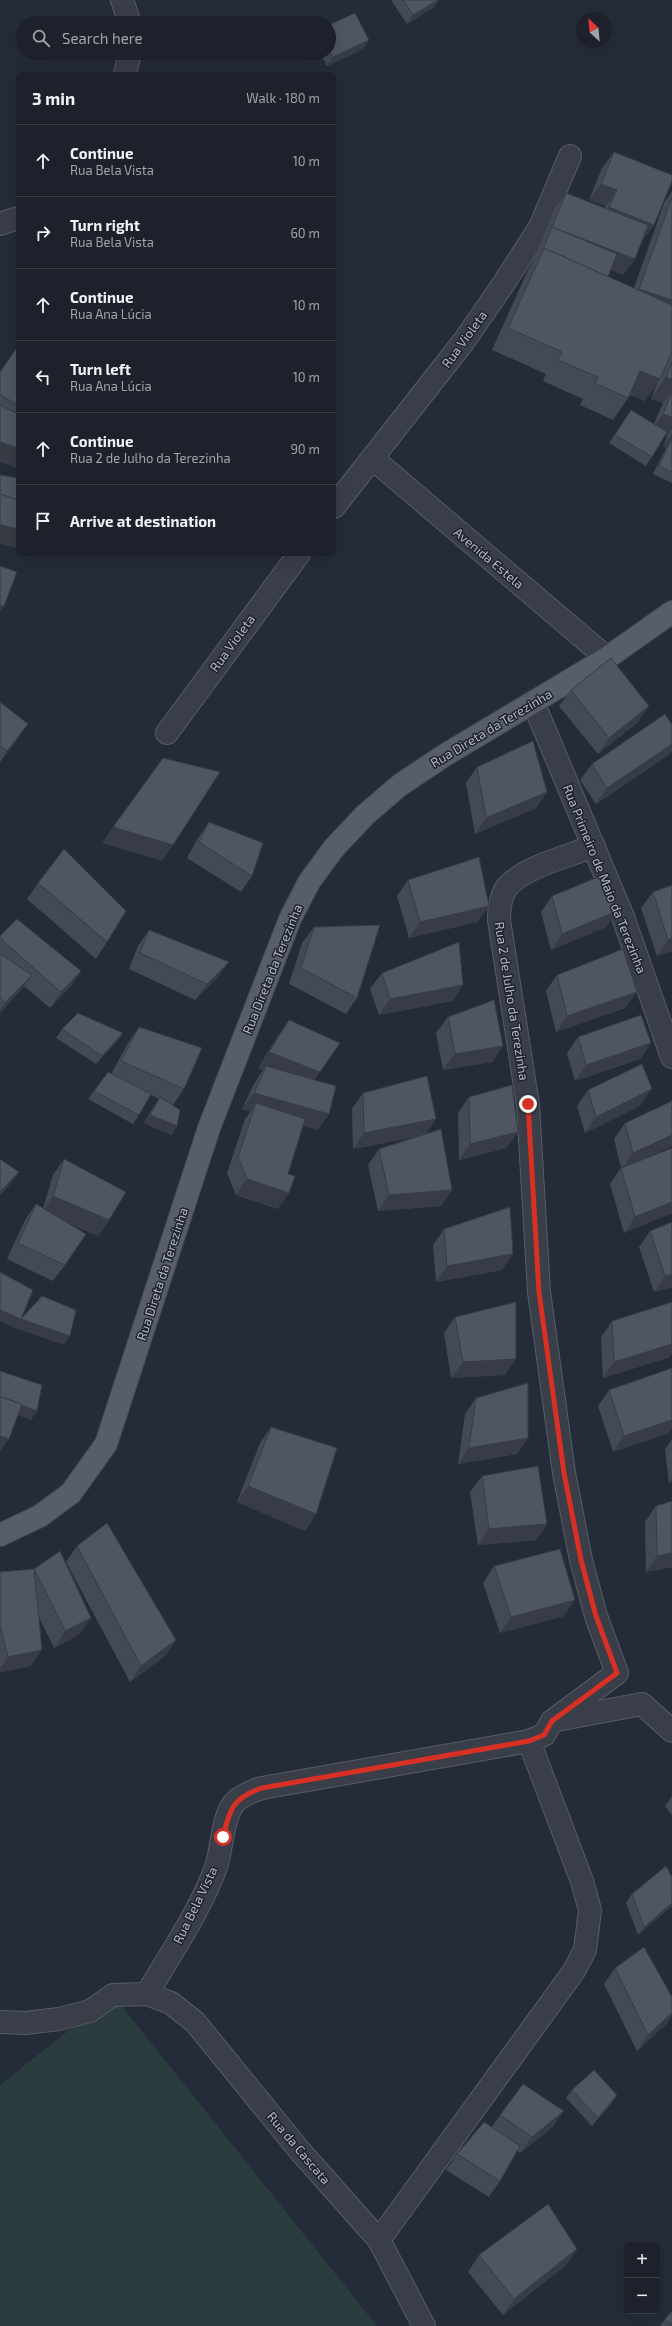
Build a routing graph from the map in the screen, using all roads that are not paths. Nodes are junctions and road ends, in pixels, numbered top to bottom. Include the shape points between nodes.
1 (122, 0) edge
2 (128, 16) edge
3 (128, 60) edge
4 (125, 72) edge
5 (570, 156) dead end
6 (16, 219) edge
7 (0, 224) edge
8 (372, 458) junction
9 (336, 504) edge
10 (297, 556) edge
11 (669, 618) edge
12 (607, 658) junction
13 (533, 702) junction
14 (167, 733) dead end
15 (594, 846) junction
16 (672, 1057) edge
17 (0, 1535) edge
18 (552, 1721) junction
19 (672, 1731) edge
20 (529, 1741) junction
21 (147, 1994) junction
22 (0, 2022) edge
23 (379, 2240) junction
24 (424, 2326) edge

1 - 2 street
3 - 4 street
5 - 8 street, Rua Violeta via 540,226 502,286 464,341
6 - 7 street
8 - 9 street, Rua Violeta
8 - 12 street, Avenida Estela
10 - 14 street, Rua Violeta
11 - 12 main road, Rua Direta da Terezinha
12 - 13 main road, Rua Direta da Terezinha
13 - 15 street, Rua Primeiro de Maio da Terezinha
13 - 17 main road, Rua Direta da Terezinha via 445,754 400,785 365,815 334,848 309,882 290,919 209,1128 106,1444 71,1493 40,1516
15 - 16 street, Rua Primeiro de Maio da Terezinha via 623,918
15 - 18 street, Rua 2 de Julho da Terezinha via 519,877 506,888 499,904 499,920 528,1104 539,1292 558,1434 572,1518 596,1616 617,1673
18 - 19 street via 642,1704
18 - 20 street, Rua Bela Vista via 544,1735
20 - 21 street, Rua Bela Vista via 262,1788 247,1793 234,1802 216,1864 206,1888
20 - 23 street via 582,1881 590,1910 585,1950 574,1971
21 - 22 street via 113,1995 90,2011 59,2019 26,2023
21 - 23 street, Rua da Cascata via 170,2003 195,2022 300,2151
23 - 24 street, Rua da Cascata

